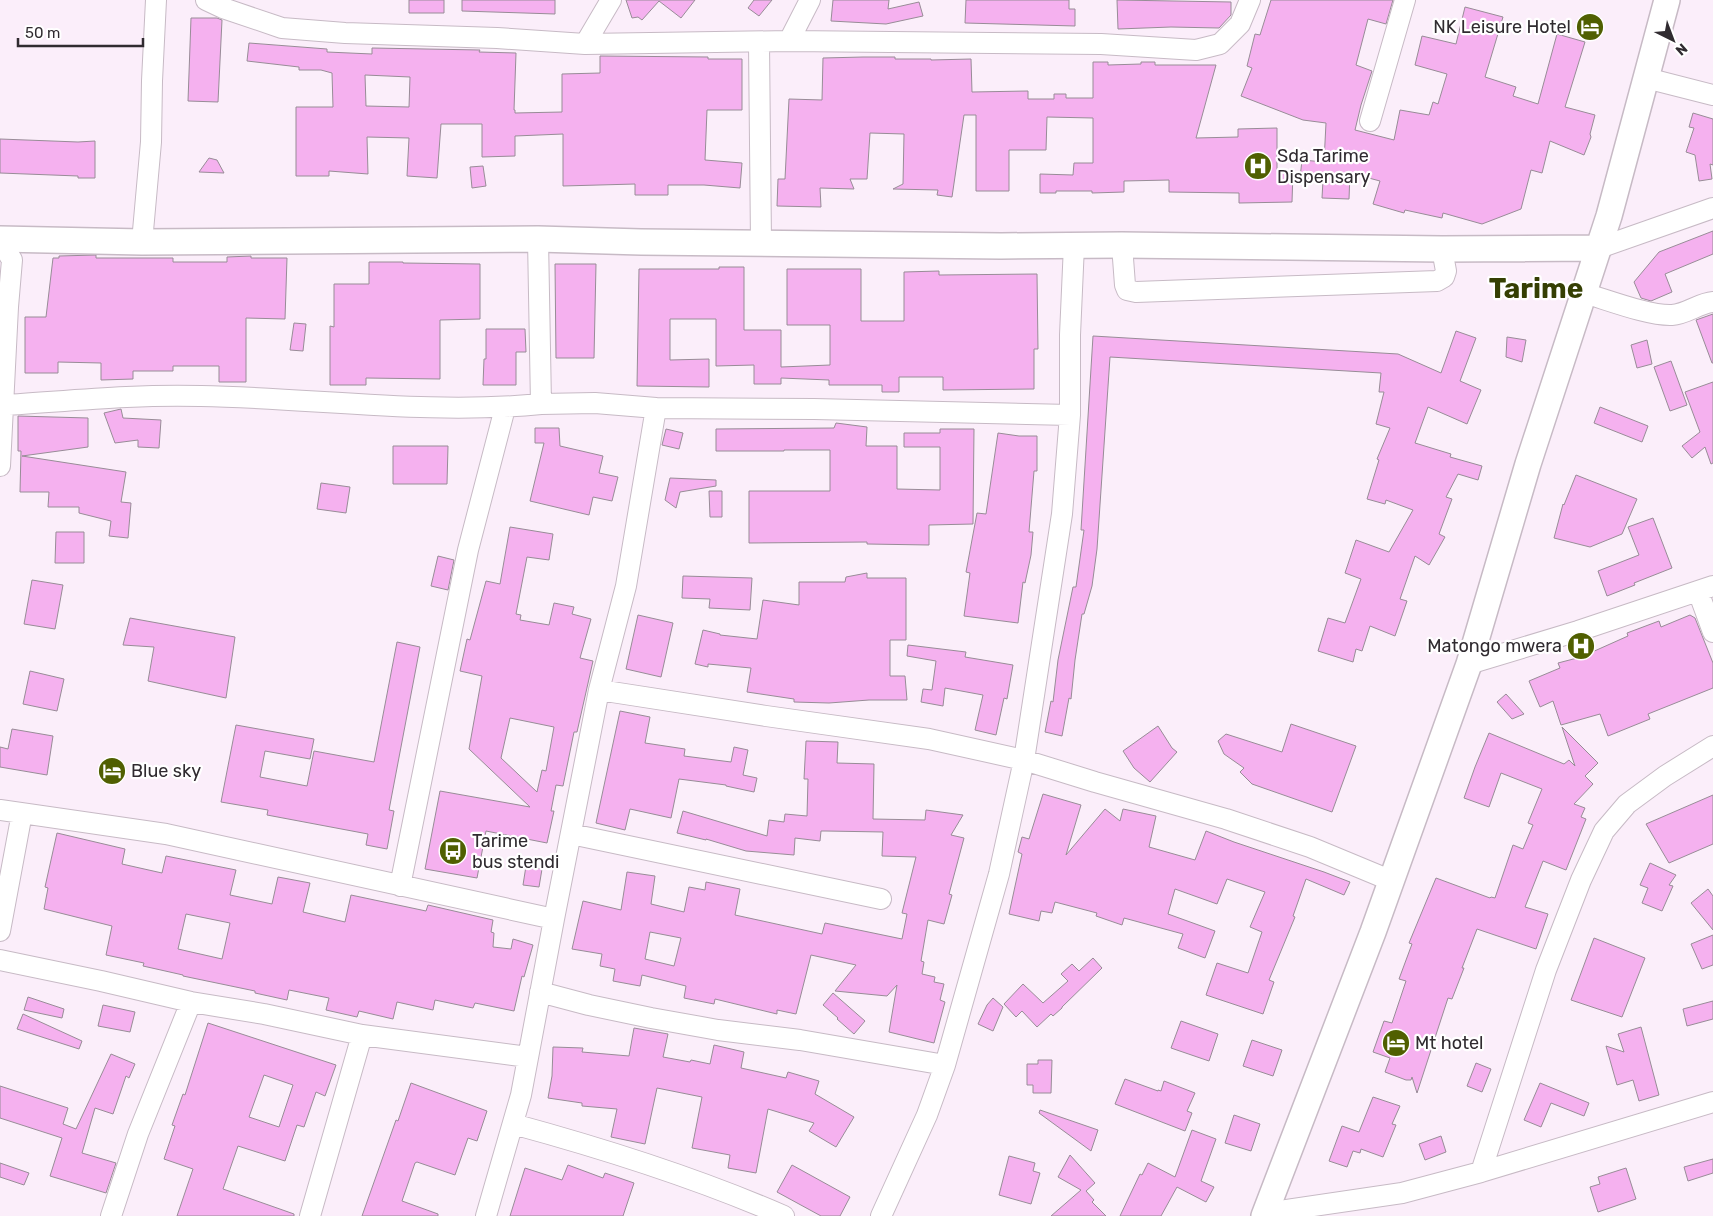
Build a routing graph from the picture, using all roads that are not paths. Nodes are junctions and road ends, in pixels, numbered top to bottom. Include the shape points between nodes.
1 (156, 0) edge
2 (206, 0) edge
3 (611, 0) edge
4 (810, 0) edge
5 (1250, 0) edge
6 (1405, 0) edge
7 (1667, 0) edge
8 (789, 41) junction
9 (759, 43) junction
10 (584, 44) junction
11 (1646, 78) junction
12 (1713, 95) edge
13 (1370, 121) dead end
14 (1713, 208) edge
15 (0, 239) edge
16 (538, 239) junction
17 (142, 242) junction
18 (761, 243) junction
19 (1074, 245) junction
20 (1122, 245) junction
21 (1598, 248) junction
22 (1442, 249) junction
23 (1584, 293) junction
24 (1713, 302) edge
25 (541, 404) junction
26 (4, 405) junction
27 (505, 408) junction
28 (656, 408) junction
29 (1070, 415) junction
30 (0, 466) edge
31 (1706, 588) edge
32 (1713, 632) edge
33 (1469, 664) junction
34 (599, 690) junction
35 (1713, 746) edge
36 (1024, 760) junction
37 (0, 810) edge
38 (22, 813) junction
39 (571, 834) junction
40 (1392, 881) junction
41 (400, 886) junction
42 (881, 898) dead end
43 (554, 919) junction
44 (0, 931) edge
45 (0, 960) edge
46 (540, 992) junction
47 (191, 1002) junction
48 (362, 1035) junction
49 (528, 1057) junction
50 (945, 1066) junction
51 (1713, 1102) edge
52 (513, 1124) junction
53 (1481, 1172) junction
54 (1265, 1214) edge
55 (111, 1216) edge
56 (310, 1216) edge
57 (486, 1216) edge
58 (784, 1216) edge
59 (881, 1216) edge

1 - 17 street via 151,142
2 - 10 street via 282,28
3 - 10 street
4 - 8 street
5 - 8 street via 1240,24 1220,44 1196,50 1100,44
6 - 13 street
7 - 11 main road
8 - 9 street
9 - 10 street
9 - 18 street
11 - 12 street
11 - 21 main road
14 - 21 street
15 - 17 main road
15 - 26 street via 12,260
16 - 17 main road
16 - 18 main road
16 - 25 street
18 - 19 main road
19 - 20 main road
19 - 29 street
20 - 22 main road
20 - 22 street via 1125,285 1127,290 1136,292 1437,281 1444,277 1446,271
21 - 22 main road
21 - 23 main road
23 - 24 street via 1658,315 1687,312
23 - 33 main road via 1528,464
25 - 27 street
25 - 28 street via 595,403
26 - 27 street via 199,396
26 - 30 street
27 - 41 street via 468,550
28 - 29 street
28 - 34 street via 626,586
29 - 36 street via 1062,514
31 - 32 street
31 - 33 street
33 - 40 main road
34 - 36 street via 929,739
34 - 39 street
35 - 53 street via 1628,804 1604,831 1580,880 1546,970
36 - 40 street via 1310,846
36 - 50 street via 999,874
37 - 38 street
38 - 41 street via 166,834
38 - 44 street
39 - 42 street
39 - 43 street
40 - 54 main road
41 - 43 street
43 - 46 street
45 - 47 street
46 - 49 street
46 - 50 street via 651,1018
47 - 48 street
47 - 55 street via 138,1134
48 - 49 street
48 - 56 street
49 - 52 street
50 - 59 street via 927,1115
51 - 53 street
52 - 57 street
52 - 58 street via 635,1160
53 - 54 street via 1402,1193

